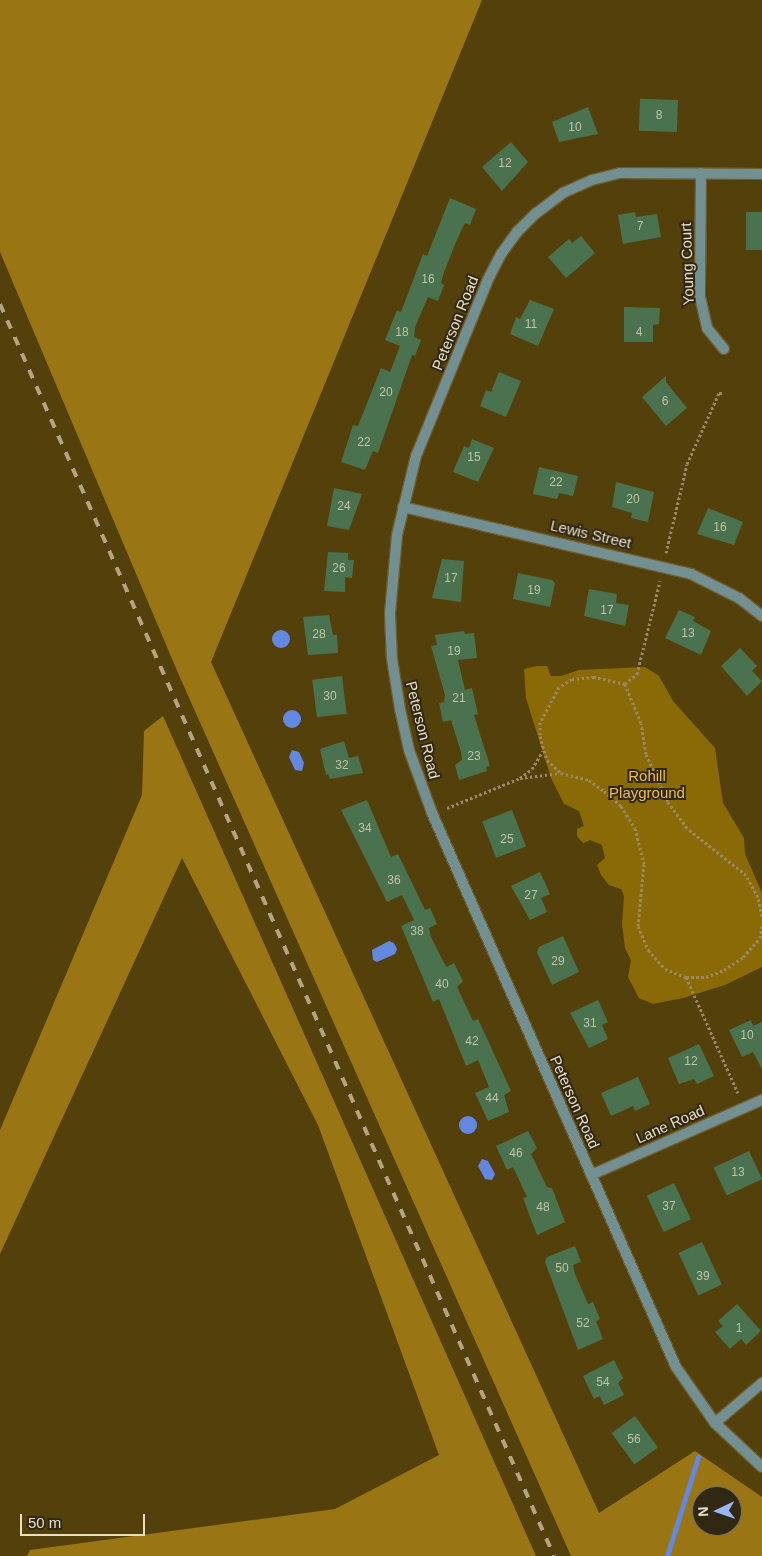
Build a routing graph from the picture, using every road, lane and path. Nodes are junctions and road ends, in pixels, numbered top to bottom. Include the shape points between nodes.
1 (701, 173) junction
2 (762, 174) edge
3 (724, 349) dead end
4 (724, 393) dead end
5 (403, 507) junction
6 (666, 553) dead end
7 (660, 581) dead end
8 (762, 616) edge
9 (625, 684) junction
10 (544, 750) junction
11 (562, 773) junction
12 (520, 778) junction
13 (446, 808) dead end
14 (762, 916) edge
15 (762, 926) edge
16 (686, 977) junction
17 (738, 1093) dead end
18 (762, 1100) edge
19 (591, 1175) junction
20 (762, 1383) edge
21 (715, 1423) junction
22 (762, 1468) edge

1 - 2 street, Peterson Road
1 - 3 street, Young Court via 700,297 707,328
1 - 5 street, Peterson Road via 620,173 592,180 556,198 517,232 487,282 416,456
4 - 6 path via 719,393 687,464
5 - 8 street, Lewis Street via 692,574 739,598
5 - 19 street, Peterson Road via 392,576 390,614 392,659 409,750 432,813
7 - 9 path via 637,674
9 - 10 path via 594,677 572,679 559,687 540,722
9 - 14 path via 641,723 646,754 668,802 687,828 746,875 758,897
10 - 11 path via 547,760
10 - 12 path via 532,769
11 - 12 path
11 - 16 path via 589,780 621,806 630,821 644,864 638,926 648,950 665,969
12 - 13 path
15 - 16 path via 760,938 744,957 706,977
16 - 17 path
18 - 19 street, Lane Road
19 - 21 street, Peterson Road via 676,1367
20 - 21 street
21 - 22 street, Peterson Road

